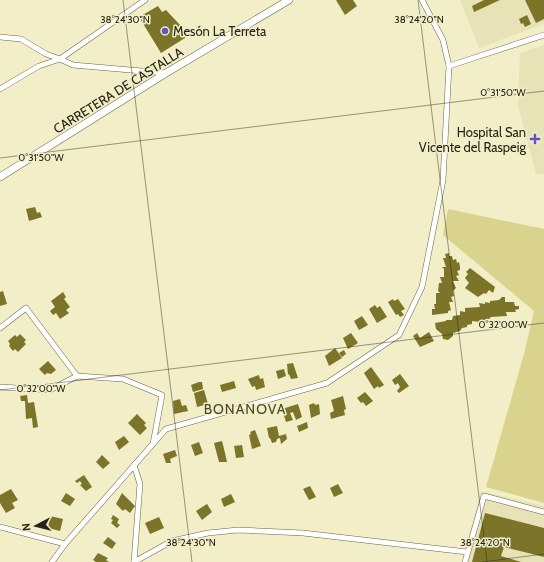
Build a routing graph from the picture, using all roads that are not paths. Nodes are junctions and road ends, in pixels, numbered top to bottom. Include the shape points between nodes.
1 (145, 0) edge
2 (289, 0) edge
3 (422, 0) edge
4 (544, 35) edge
5 (0, 37) edge
6 (60, 59) junction
7 (449, 66) junction
8 (166, 73) junction
9 (0, 88) edge
10 (0, 177) edge
11 (0, 328) edge
12 (77, 376) junction
13 (0, 386) edge
14 (153, 445) junction
15 (134, 465) junction
16 (544, 512) edge
17 (0, 527) edge
18 (65, 544) junction
19 (467, 552) junction
20 (52, 562) edge
21 (134, 562) edge
22 (465, 562) edge

1 - 6 street
2 - 8 main road, CARRETERA DE CASTALLA
3 - 7 street via 443,40
4 - 7 street
5 - 6 street via 21,39
6 - 8 street via 73,65
6 - 9 street via 39,66
7 - 14 street via 443,180 422,287 399,335 328,383 166,429
8 - 10 main road, CARRETERA DE CASTALLA
11 - 12 street via 26,308
12 - 13 street via 50,390
12 - 14 street via 122,379 162,395
14 - 15 street
15 - 18 street
15 - 21 street via 140,484
16 - 19 street via 484,496
17 - 18 street
18 - 20 street
19 - 21 street via 303,533 238,530 172,541
19 - 22 street

